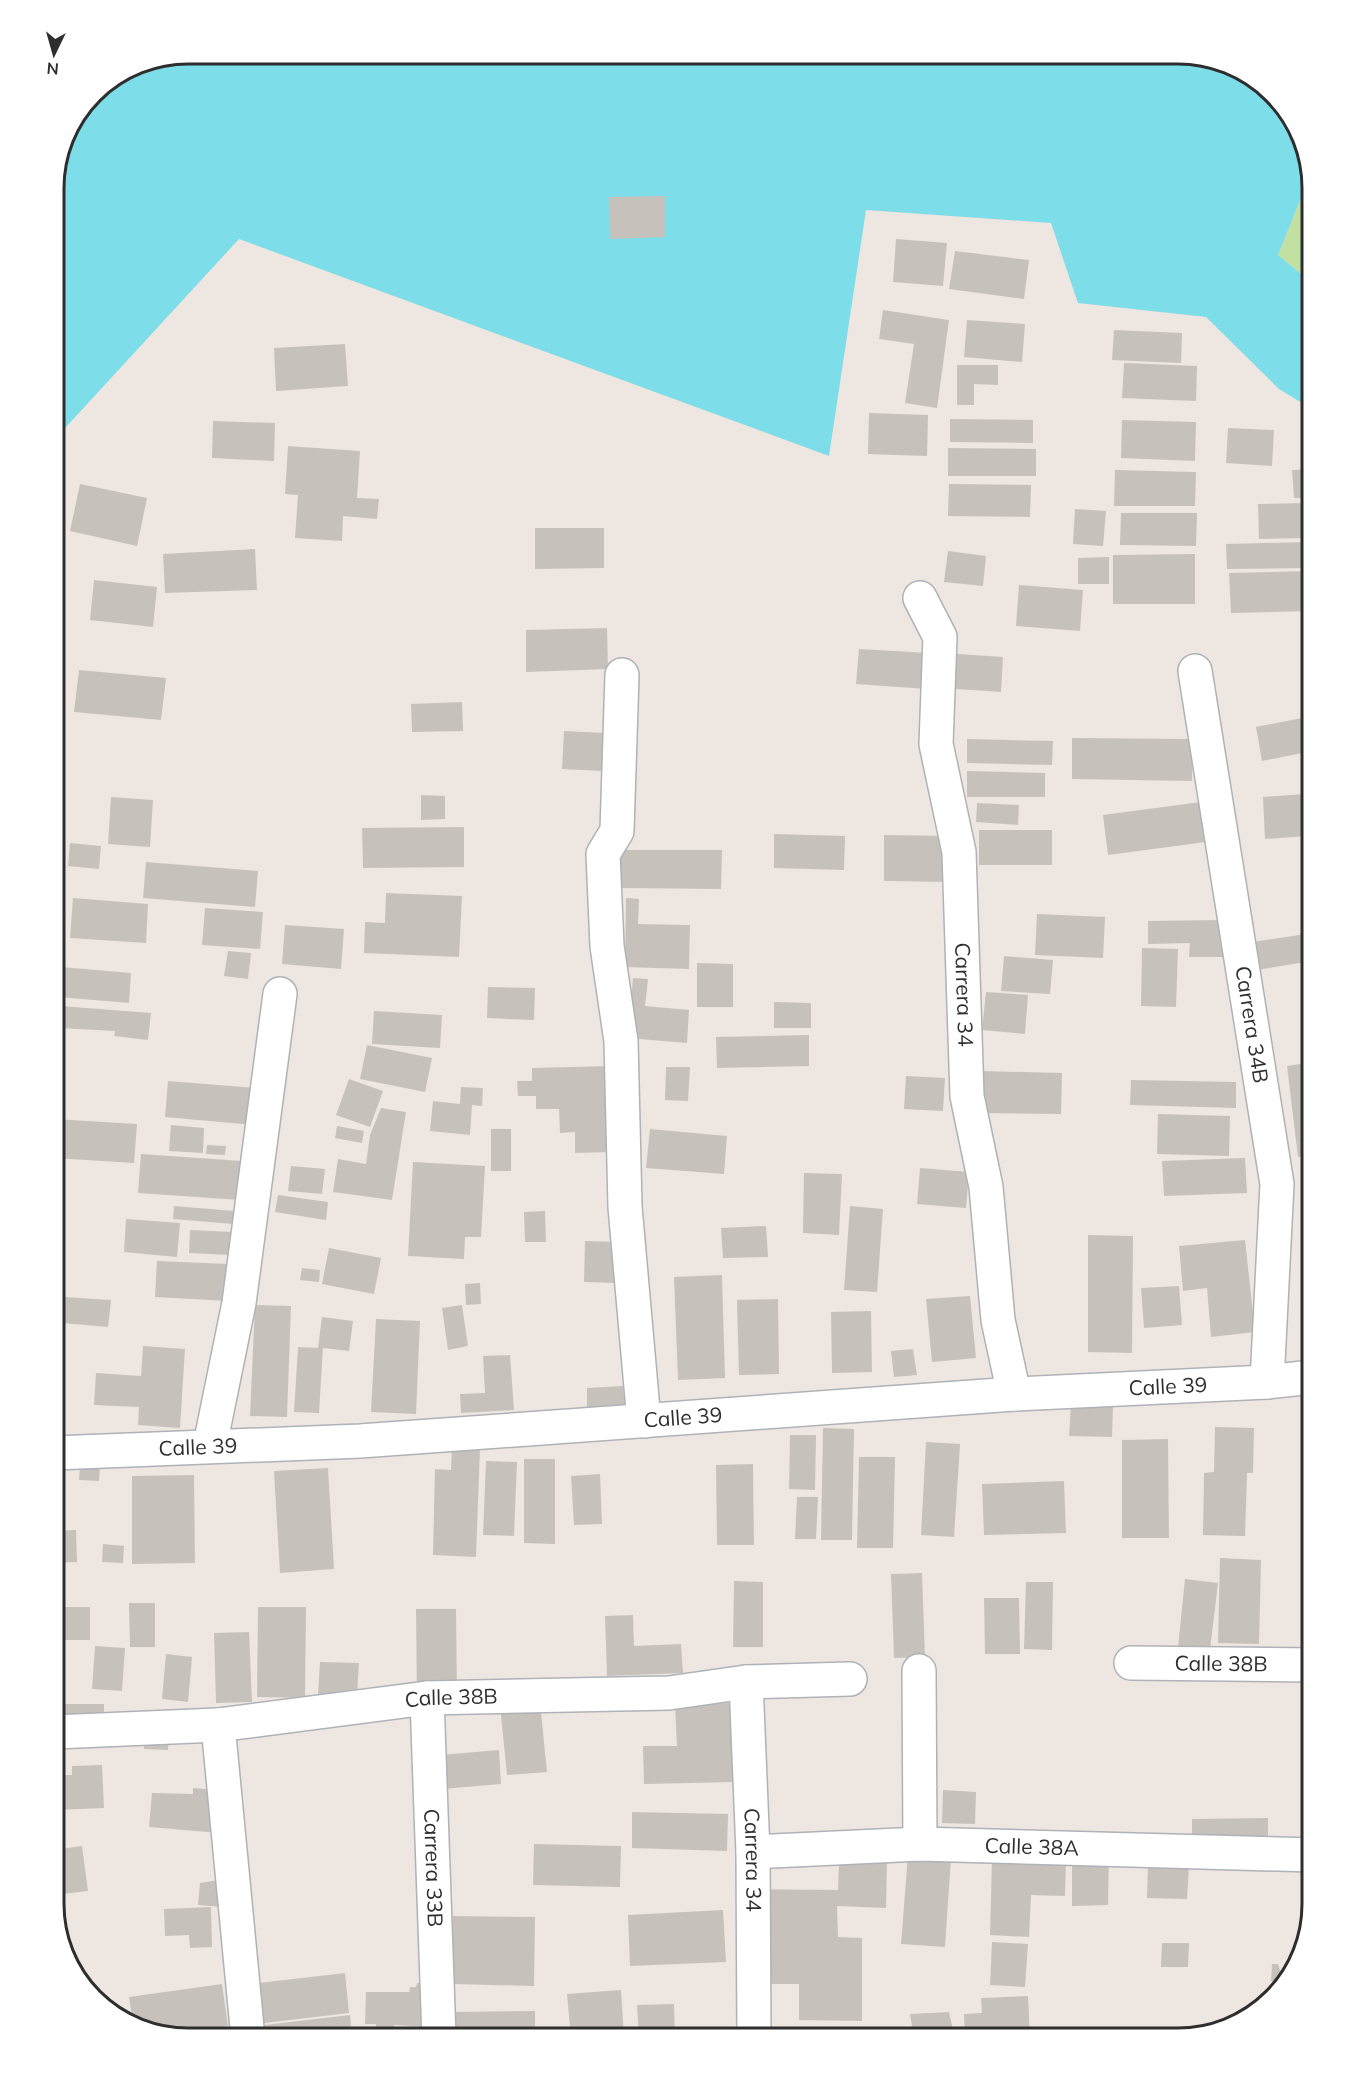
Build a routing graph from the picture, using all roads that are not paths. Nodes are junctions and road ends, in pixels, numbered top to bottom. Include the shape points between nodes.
1 (920, 598) dead end
2 (1195, 670) dead end
3 (622, 675) dead end
4 (280, 994) dead end
5 (1302, 1378) edge
6 (1267, 1382) junction
7 (1014, 1394) junction
8 (644, 1421) junction
9 (210, 1445) junction
10 (64, 1452) edge
11 (1131, 1663) dead end
12 (1302, 1665) edge
13 (919, 1671) dead end
14 (850, 1679) dead end
15 (746, 1682) junction
16 (427, 1698) junction
17 (218, 1725) junction
18 (64, 1732) edge
19 (920, 1844) junction
20 (753, 1852) junction
21 (1302, 1855) edge
22 (247, 2027) edge
23 (439, 2027) edge
24 (754, 2028) edge

1 - 7 street, Carrera 34 via 940,637 936,744 959,852 967,1096 986,1187 998,1320
2 - 6 street, Carrera 34B via 1277,1184
3 - 8 street via 617,831 603,854 606,946 621,1041 625,1207
4 - 9 street via 239,1303
5 - 6 street, Calle 39
6 - 7 street, Calle 39
7 - 8 street, Calle 39
8 - 9 street, Calle 39 via 360,1441
9 - 10 street, Calle 39
11 - 12 street, Calle 38B
13 - 19 street
14 - 15 street, Calle 38B
15 - 16 street, Calle 38B via 669,1694
15 - 20 street, Carrera 34
16 - 17 street, Calle 38B
16 - 23 street, Carrera 33B
17 - 18 street, Calle 38B
17 - 22 street
19 - 20 street, Calle 38A
19 - 21 street, Calle 38A
20 - 24 street, Carrera 34

